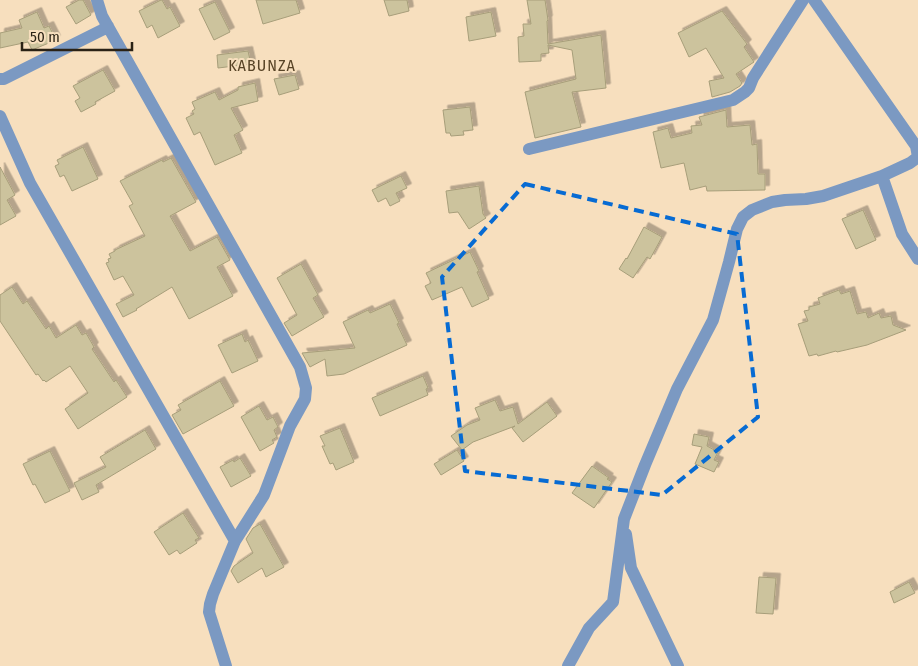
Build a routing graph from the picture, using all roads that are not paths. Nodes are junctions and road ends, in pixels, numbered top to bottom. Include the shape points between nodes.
1 (97, 0) edge
2 (803, 0) edge
3 (814, 0) edge
4 (108, 26) junction
5 (0, 79) edge
6 (0, 116) edge
7 (917, 145) edge
8 (529, 149) dead end
9 (882, 176) junction
10 (918, 259) edge
11 (624, 519) junction
12 (235, 541) junction
13 (226, 666) edge
14 (568, 666) edge
15 (678, 666) edge

1 - 4 street
2 - 8 street via 741,96 701,109
3 - 7 street
4 - 5 street
4 - 12 street via 300,367 306,388 305,399 290,426 264,495
6 - 12 street via 30,183
7 - 9 street via 918,157 915,160
9 - 10 street via 902,234
9 - 11 street via 823,196 772,202 743,217 713,320 677,389
11 - 14 street via 613,602 589,628
11 - 15 street via 631,568
12 - 13 street via 209,612

